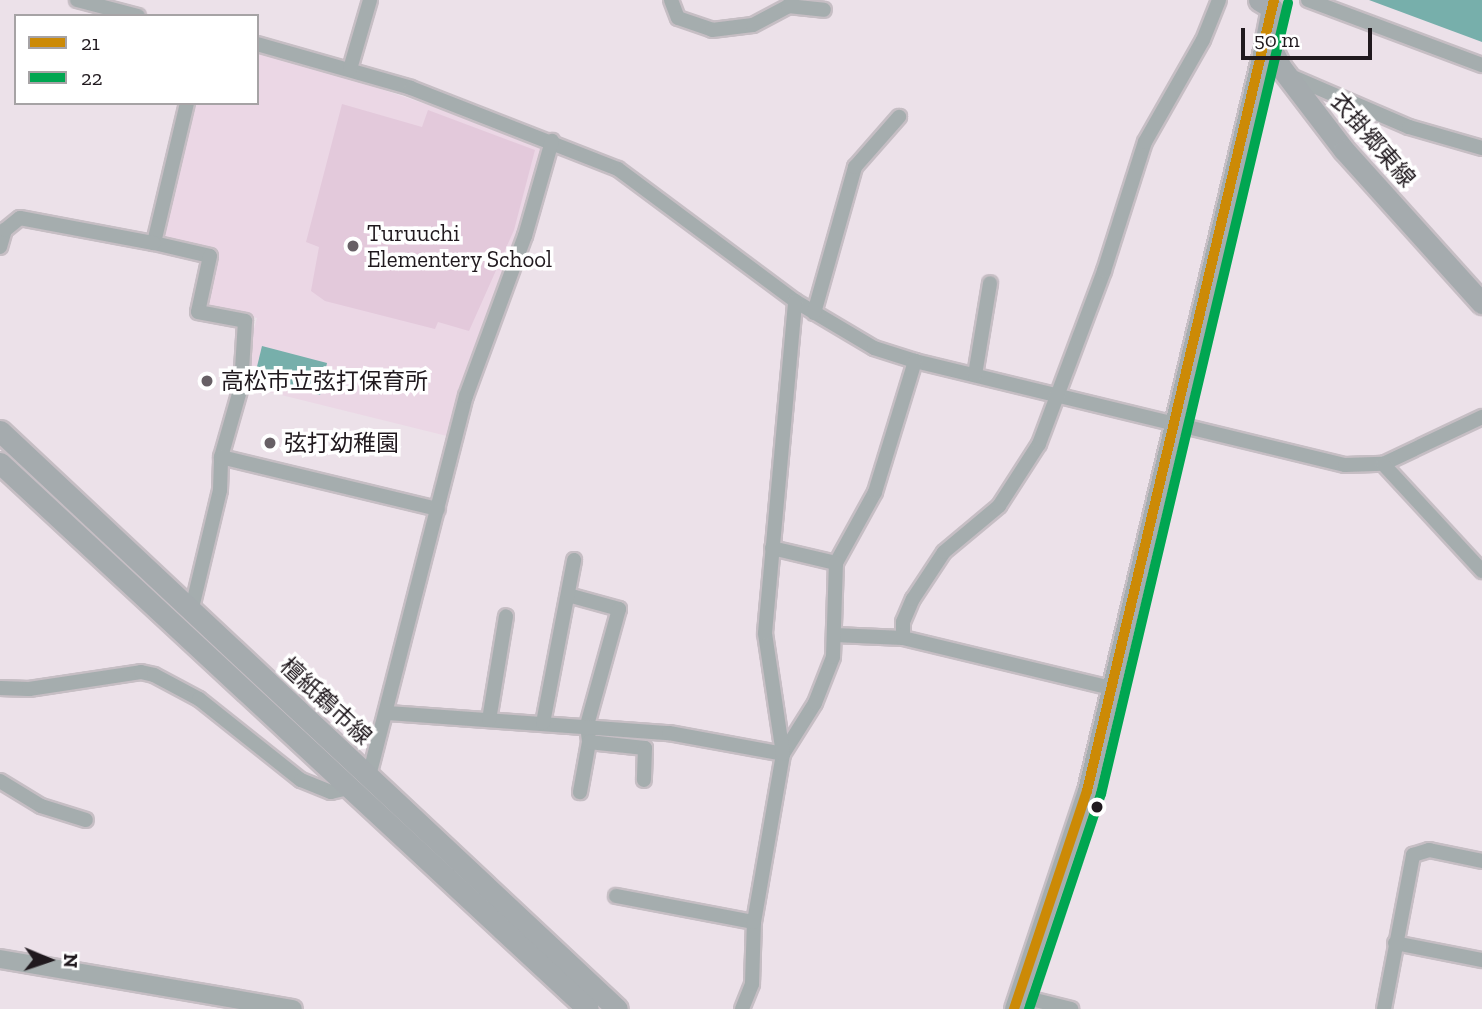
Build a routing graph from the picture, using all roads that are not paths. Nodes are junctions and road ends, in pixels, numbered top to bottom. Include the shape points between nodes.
1 (77, 0) edge
2 (370, 0) edge
3 (671, 0) edge
4 (1219, 0) edge
5 (1308, 0) edge
6 (1269, 3) edge
7 (824, 10) dead end
8 (130, 14) edge
9 (1266, 38) junction
10 (259, 45) edge
11 (1482, 65) edge
12 (350, 69) junction
13 (1282, 69) junction
14 (187, 105) edge
15 (899, 117) dead end
16 (552, 141) junction
17 (1482, 148) edge
18 (154, 243) junction
19 (0, 247) edge
20 (990, 283) dead end
21 (795, 301) junction
22 (1482, 303) edge
23 (814, 313) junction
24 (915, 361) junction
25 (975, 374) junction
26 (1058, 395) junction
27 (1482, 417) edge
28 (1175, 423) junction
29 (0, 431) edge
30 (222, 457) junction
31 (0, 463) edge
32 (1383, 464) junction
33 (438, 509) junction
34 (772, 548) junction
35 (575, 560) dead end
36 (836, 563) junction
37 (1482, 571) edge
38 (568, 596) junction
39 (191, 612) junction
40 (506, 616) dead end
41 (835, 635) junction
42 (903, 638) junction
43 (0, 688) edge
44 (1112, 688) junction
45 (388, 713) junction
46 (489, 720) junction
47 (543, 723) junction
48 (587, 725) junction
49 (589, 742) junction
50 (783, 754) junction
51 (369, 776) junction
52 (644, 780) dead end
53 (0, 781) edge
54 (349, 788) junction
55 (580, 792) dead end
56 (86, 820) dead end
57 (1482, 861) edge
58 (616, 896) dead end
59 (754, 922) junction
60 (1395, 943) junction
61 (0, 959) edge
62 (1482, 960) edge
63 (1016, 1003) edge
64 (1054, 1008) edge
65 (293, 1009) edge
66 (588, 1009) edge
67 (617, 1009) edge
68 (742, 1009) edge
69 (1071, 1009) edge
70 (1384, 1009) edge

1 - 8 street
2 - 12 street
3 - 7 street via 678,18 712,30 753,25 788,6
4 - 26 street via 1203,40 1145,142
5 - 11 street
6 - 9 main road
9 - 13 main road, 衣掛郷東線
9 - 28 street
10 - 12 street
12 - 16 street
13 - 17 street via 1312,89 1396,122
13 - 22 main road, 衣掛郷東線 via 1344,150
14 - 18 street
15 - 23 street via 855,167
16 - 21 street via 618,169
16 - 33 street via 525,236 466,396
18 - 19 street via 20,218 5,230
18 - 30 street via 209,256 198,312 245,321 241,387
20 - 25 street
21 - 23 street
21 - 34 street
23 - 24 street via 874,348
24 - 25 street
24 - 36 street via 875,492
25 - 26 street
26 - 28 street
26 - 42 street via 1040,444 999,506 944,552 913,599 902,622
27 - 32 street
28 - 32 street via 1345,465
28 - 44 street
29 - 39 main road, 檀紙鶴市線
30 - 33 street
30 - 39 street via 220,490
31 - 54 main road, 檀紙鶴市線
32 - 37 street
33 - 45 street
34 - 36 street
34 - 50 street via 765,633
35 - 38 street
36 - 41 street
38 - 47 street
38 - 48 street via 619,609
39 - 51 main road, 檀紙鶴市線
40 - 46 street
41 - 42 street
41 - 50 street via 833,657 815,703
42 - 44 street
43 - 54 street via 29,689 141,672 154,675 199,699 301,780 331,792
44 - 63 street via 1075,834
45 - 46 street
45 - 51 street
46 - 47 street
47 - 48 street
48 - 49 street
48 - 50 street via 612,731 669,733
49 - 52 street via 645,748
49 - 55 street
50 - 59 street
51 - 67 main road, 檀紙鶴市線
53 - 56 street via 41,806
54 - 66 main road, 檀紙鶴市線
57 - 60 street via 1429,850 1413,855
58 - 59 street
59 - 68 street via 752,984
60 - 62 street
60 - 70 street
61 - 65 street
63 - 64 street
64 - 69 street

